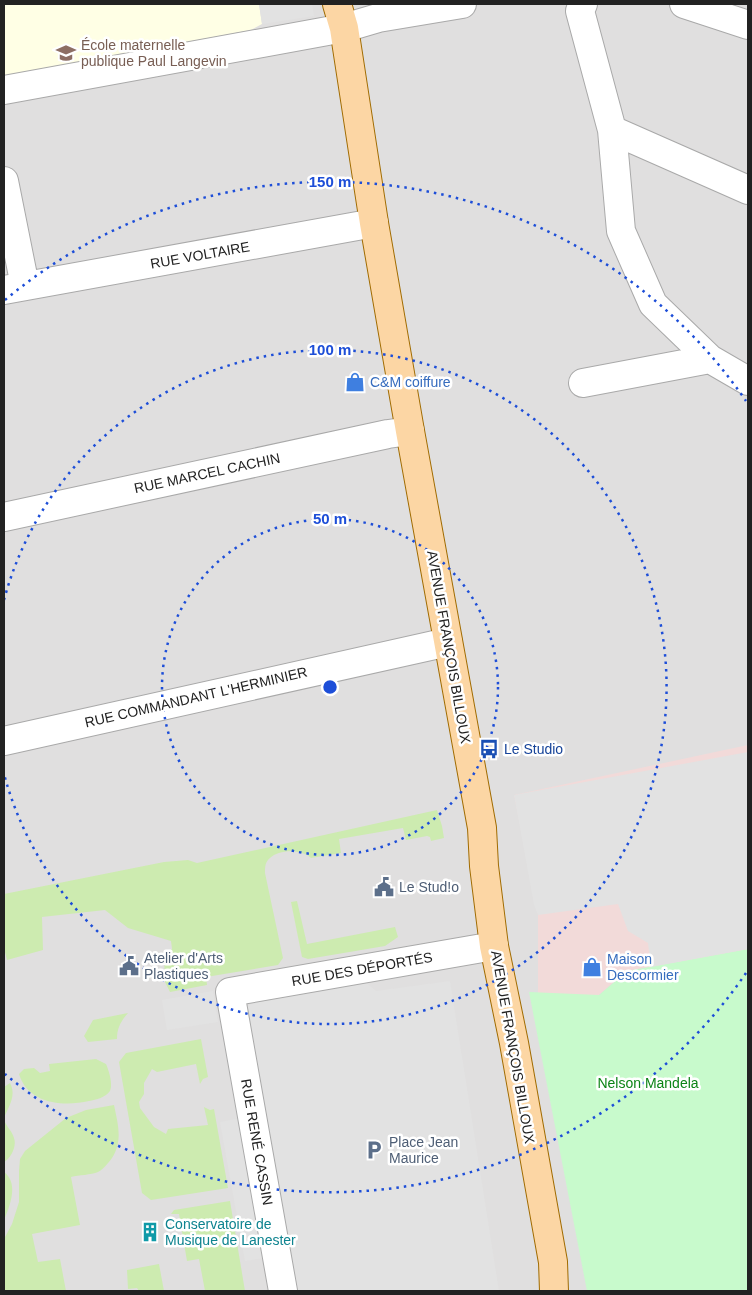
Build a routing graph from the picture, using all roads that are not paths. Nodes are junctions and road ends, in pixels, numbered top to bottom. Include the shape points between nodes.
1 (462, 4) edge
2 (583, 4) edge
3 (684, 4) edge
4 (341, 16) edge
5 (748, 25) edge
6 (4, 90) edge
7 (612, 130) junction
8 (4, 184) edge
9 (748, 190) edge
10 (374, 223) junction
11 (15, 288) edge
12 (710, 359) junction
13 (583, 382) dead end
14 (748, 382) edge
15 (410, 431) junction
16 (4, 517) edge
17 (448, 642) junction
18 (4, 741) edge
19 (494, 946) junction
20 (230, 992) joint
21 (283, 1291) edge
22 (554, 1291) edge

1 - 4 street via 378,18
2 - 7 street via 580,11
3 - 5 street
4 - 6 street via 291,37
4 - 10 main road, AVENUE FRANÇOIS BILLOUX
7 - 9 street
7 - 12 street via 621,231 653,304
8 - 11 street, RUE VOLTAIRE
10 - 11 street, RUE VOLTAIRE
10 - 15 main road, AVENUE FRANÇOIS BILLOUX
12 - 13 street
12 - 14 street
15 - 16 street, RUE MARCEL CACHIN
15 - 17 main road, AVENUE FRANÇOIS BILLOUX
17 - 18 street, RUE COMMANDANT L'HERMINIER
17 - 19 main road, AVENUE FRANÇOIS BILLOUX via 482,828
19 - 20 street, RUE DES DÉPORTÉS
19 - 22 main road, AVENUE FRANÇOIS BILLOUX via 553,1262
20 - 21 street, RUE RENÉ CASSIN

